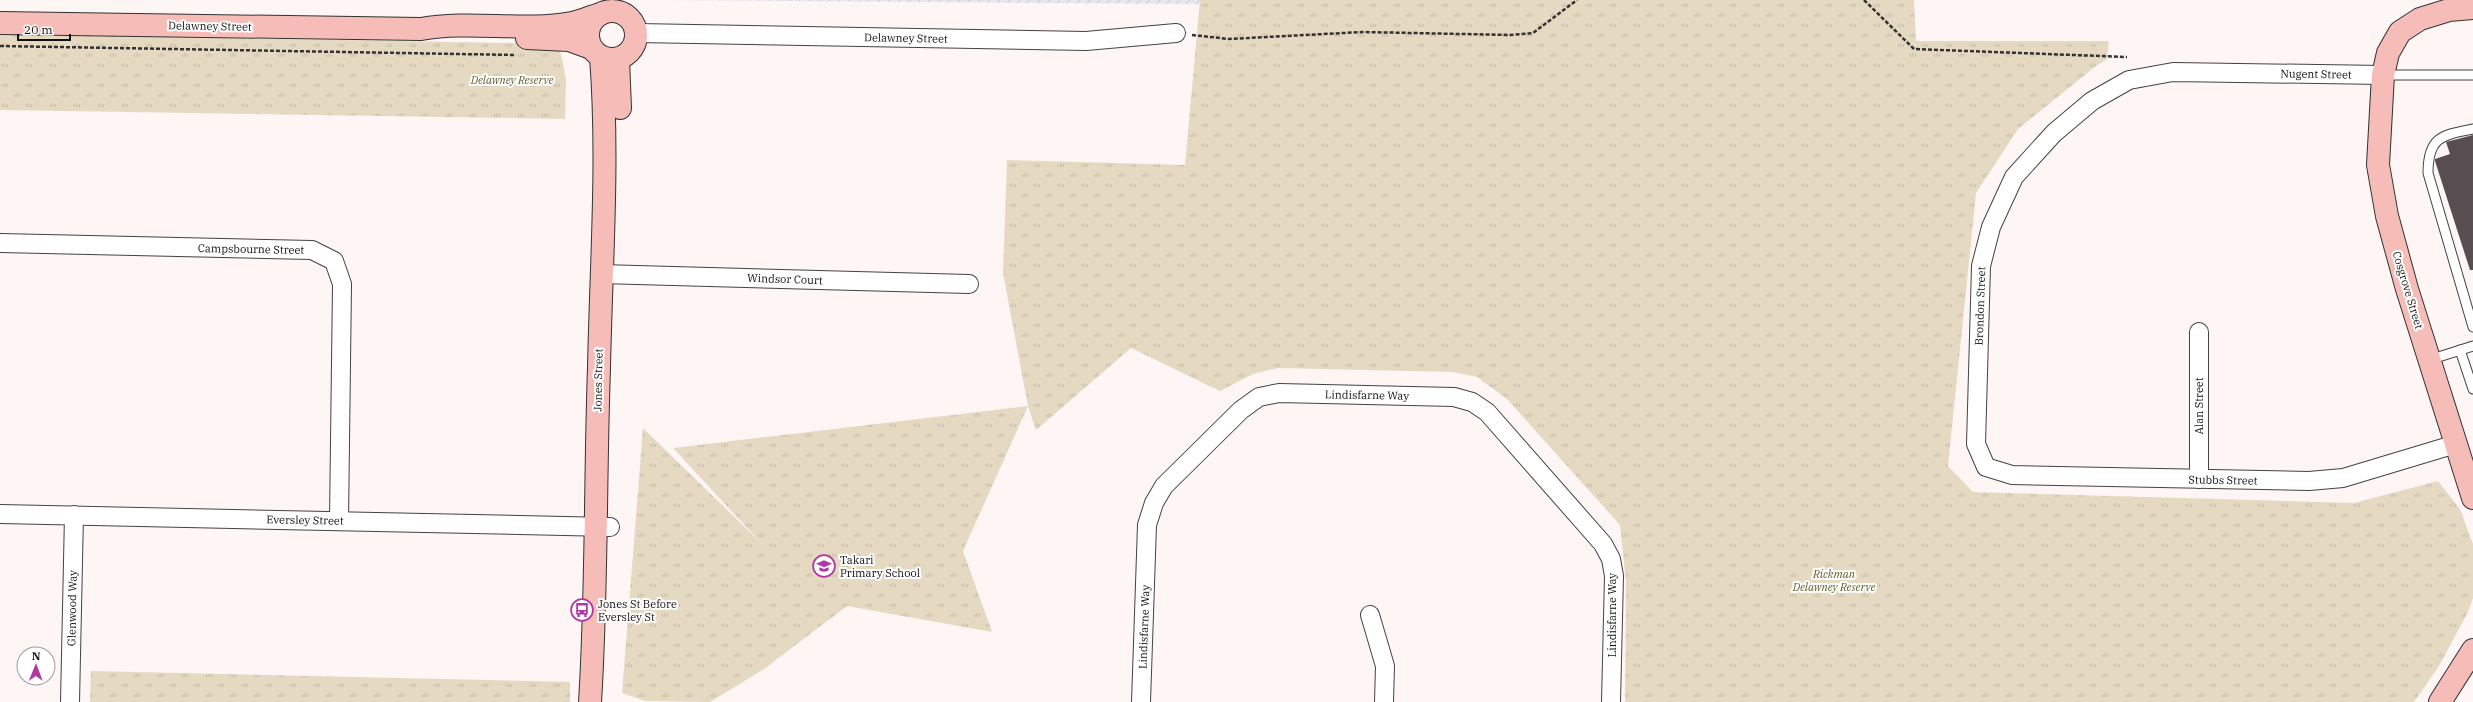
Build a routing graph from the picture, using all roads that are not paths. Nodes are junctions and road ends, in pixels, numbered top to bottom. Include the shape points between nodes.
1 (2458, 5) edge
2 (2473, 8) edge
3 (598, 15) junction
4 (0, 23) edge
5 (421, 29) junction
6 (637, 33) junction
7 (1176, 33) road end
8 (604, 55) junction
9 (2473, 75) edge
10 (2149, 76) joint
11 (2383, 76) junction
12 (2473, 129) edge
13 (0, 243) edge
14 (607, 274) junction
15 (969, 284) dead end
16 (2473, 327) edge
17 (2200, 332) dead end
18 (2473, 346) edge
19 (2460, 350) junction
20 (2429, 360) junction
21 (2473, 389) edge
22 (2456, 444) junction
23 (1986, 467) joint
24 (2199, 479) junction
25 (2473, 498) edge
26 (0, 514) edge
27 (74, 515) junction
28 (339, 521) junction
29 (603, 527) junction
30 (1370, 615) dead end
31 (2473, 650) edge
32 (70, 702) edge
33 (590, 702) edge
34 (605, 702) edge
35 (1141, 702) edge
36 (1384, 702) edge
37 (1611, 702) edge
38 (2440, 702) edge

1 - 2 street
1 - 11 street via 2420,19 2400,32 2388,53
3 - 5 street, Delawney Street via 572,23 448,24
3 - 6 street via 608,11 624,14 631,19
3 - 8 street, Jones Street via 589,26 588,34
4 - 5 street, Delawney Street
5 - 8 street, Delawney Street via 445,37 569,40
6 - 7 street, Delawney Street via 1086,42
6 - 8 street via 634,46 625,56
8 - 14 street, Jones Street via 619,134
9 - 11 lane
10 - 11 street, Nugent Street via 2173,72
10 - 23 street, Brondon Street via 2129,80 2092,101 2054,133 2014,177 1991,227 1981,266 1976,444
11 - 20 street, Cosgrove Street via 2378,165 2380,185
12 - 16 lane via 2444,135 2432,145 2428,173
13 - 28 street, Campsbourne Street via 312,250 334,261 342,284
14 - 15 street, Windsor Court
14 - 29 street, Jones Street
17 - 24 street, Alan Street
18 - 19 lane
19 - 20 lane
19 - 21 lane
20 - 22 street, Cosgrove Street
22 - 24 street, Stubbs Street via 2343,478 2309,481
22 - 25 street, Cosgrove Street
23 - 24 street, Stubbs Street via 2012,475
26 - 27 street, Eversley Street
27 - 28 street, Eversley Street
27 - 32 street, Glenwood Way
28 - 29 street, Eversley Street
29 - 33 street, Jones Street
29 - 34 street, Jones Street via 610,592
30 - 36 street via 1385,666
31 - 38 street
35 - 37 street, Lindisfarne Way via 1147,525 1154,503 1164,486 1241,410 1259,397 1279,393 1454,397 1472,402 1487,412 1603,544 1611,559 1614,576

